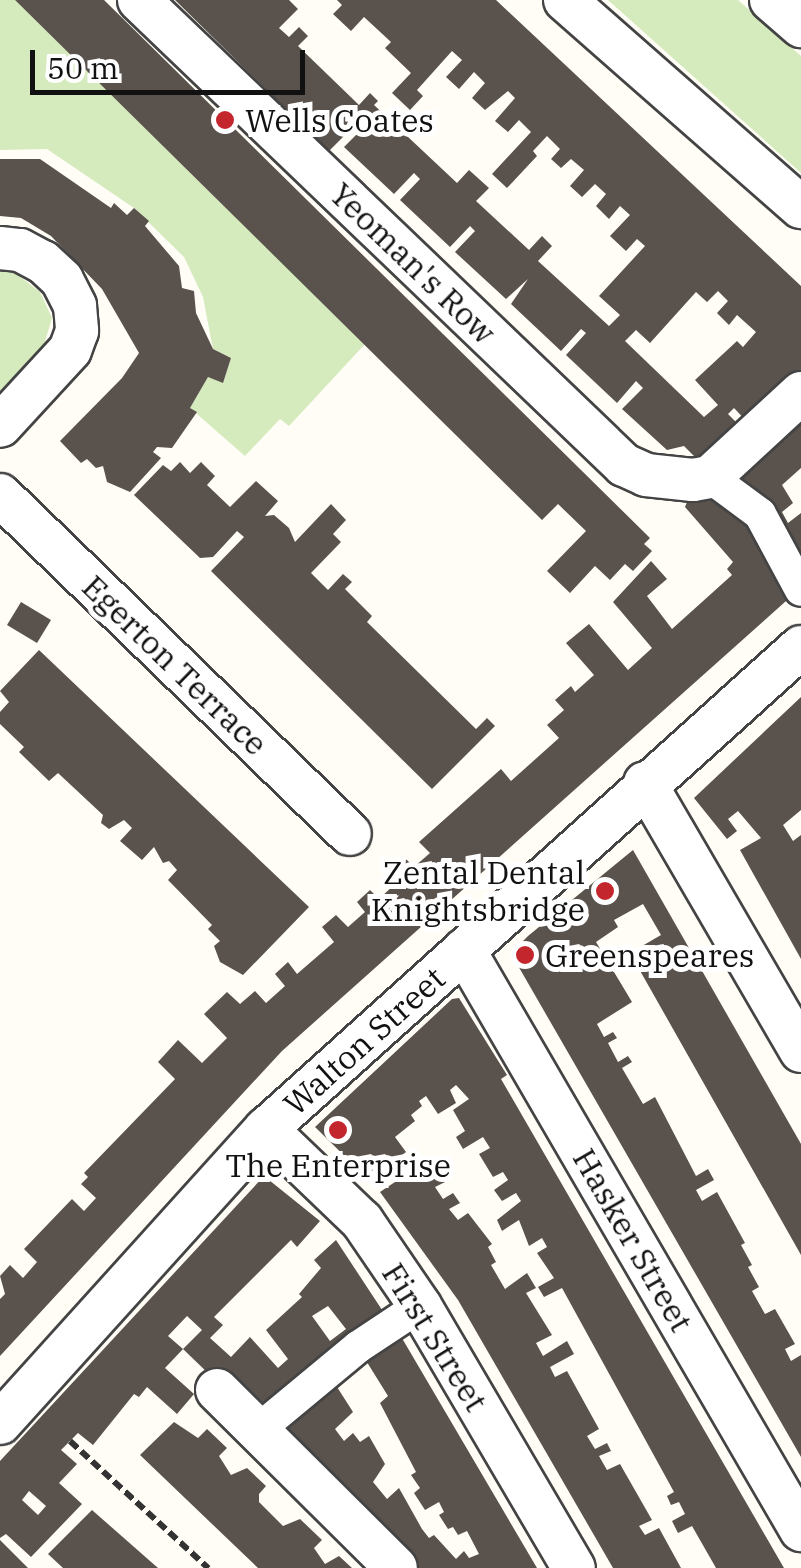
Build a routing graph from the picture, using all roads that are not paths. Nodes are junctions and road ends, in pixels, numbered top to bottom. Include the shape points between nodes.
1 (139, 0) edge
2 (566, 0) edge
3 (771, 0) edge
4 (801, 26) edge
5 (801, 207) edge
6 (0, 248) edge
7 (801, 393) edge
8 (0, 426) edge
9 (710, 477) junction
10 (0, 495) edge
11 (801, 590) edge
12 (801, 647) edge
13 (645, 783) junction
14 (350, 834) dead end
15 (464, 950) junction
16 (801, 1051) edge
17 (266, 1129) junction
18 (420, 1306) junction
19 (217, 1390) dead end
20 (0, 1423) edge
21 (258, 1430) junction
22 (801, 1530) edge
23 (396, 1568) edge
24 (574, 1568) edge

1 - 9 street, Yeoman's Row via 624,465 646,475
2 - 5 street
3 - 4 street
6 - 8 street via 20,250 62,280 77,330 70,350
7 - 9 street
9 - 11 street via 760,514
10 - 14 street, Egerton Terrace
12 - 13 street, Walton Street
13 - 15 street, Walton Street
13 - 16 street
15 - 17 street, Walton Street
15 - 22 street, Hasker Street
17 - 18 street, First Street via 362,1221
17 - 20 street, Walton Street
18 - 21 street via 358,1347
18 - 24 street, First Street
19 - 21 street
21 - 23 street

